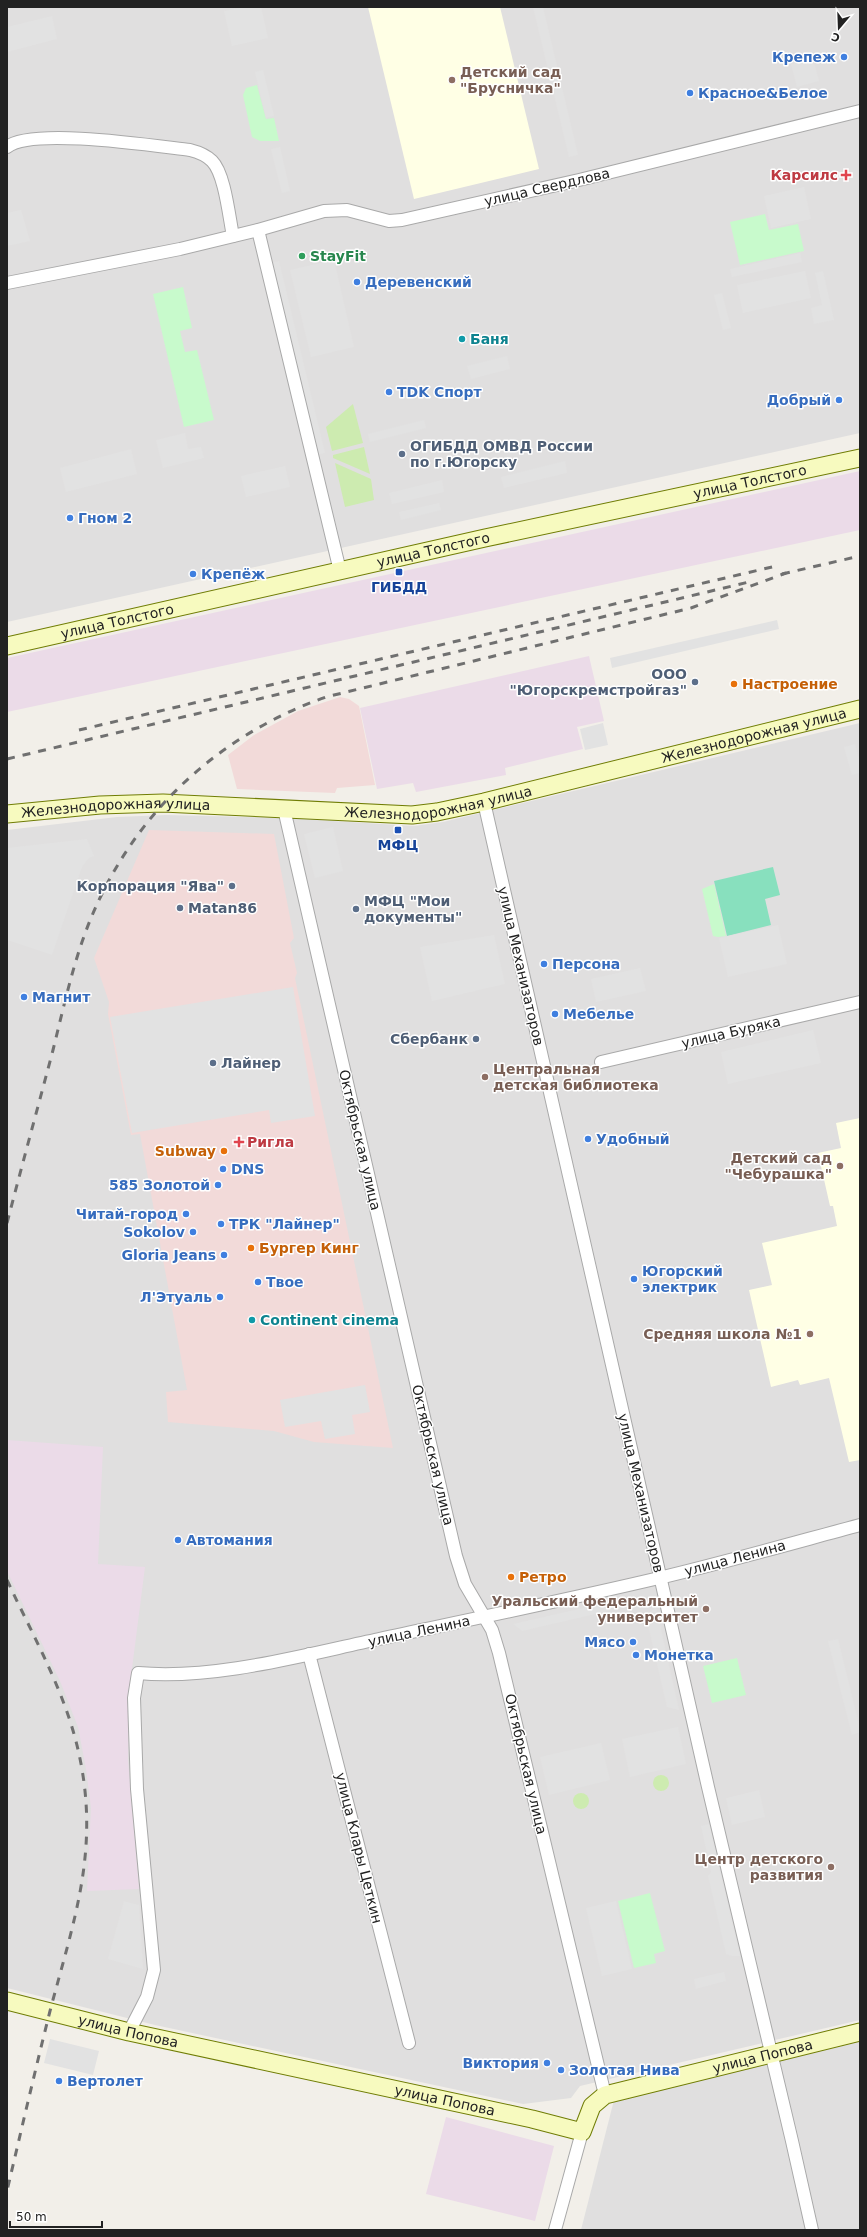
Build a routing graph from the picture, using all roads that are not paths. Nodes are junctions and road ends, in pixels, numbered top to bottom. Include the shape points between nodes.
1 (860, 111) edge
2 (7, 147) edge
3 (258, 230) junction
4 (233, 236) junction
5 (7, 283) edge
6 (860, 458) edge
7 (340, 571) junction
8 (7, 646) edge
9 (860, 709) edge
10 (484, 802) junction
11 (284, 809) junction
12 (7, 814) edge
13 (860, 1002) edge
14 (601, 1062) dead end
15 (860, 1525) edge
16 (660, 1578) junction
17 (484, 1618) junction
18 (309, 1654) junction
19 (7, 2001) edge
20 (129, 2032) junction
21 (860, 2032) edge
22 (409, 2044) dead end
23 (771, 2053) junction
24 (601, 2097) junction
25 (549, 2123) junction
26 (582, 2132) junction
27 (555, 2230) edge
28 (812, 2230) edge

1 - 3 street, улица Свердлова via 579,180 402,220 389,221 363,212 335,210 311,214
2 - 4 street via 14,142 88,138 190,150 203,154 212,161 219,172
3 - 4 street, улица Свердлова
3 - 7 street
4 - 5 street, улица Свердлова
6 - 7 street, улица Толстого
7 - 8 street, улица Толстого
9 - 10 street, Железнодорожная улица
10 - 11 street, Железнодорожная улица via 412,815
10 - 16 street, улица Механизаторов
11 - 12 street, Железнодорожная улица via 137,804
11 - 17 street, Октябрьская улица via 456,1556 465,1584
13 - 14 street, улица Буряка
15 - 16 street, улица Ленина
16 - 17 street, улица Ленина
16 - 23 street, улица Механизаторов
17 - 18 street, улица Ленина
17 - 24 street, Октябрьская улица via 492,1630 499,1653
18 - 20 street, улица Ленина via 186,1674 138,1673 134,1698 137,1789 154,1970 147,1997
18 - 22 street, улица Клары Цеткин
19 - 20 street, улица Попова
20 - 25 street, улица Попова
21 - 23 street, улица Попова
23 - 24 street, улица Попова
23 - 28 street, улица Механизаторов
24 - 25 street via 585,2112
24 - 26 street via 592,2106
25 - 26 street, улица Попова
26 - 27 street

